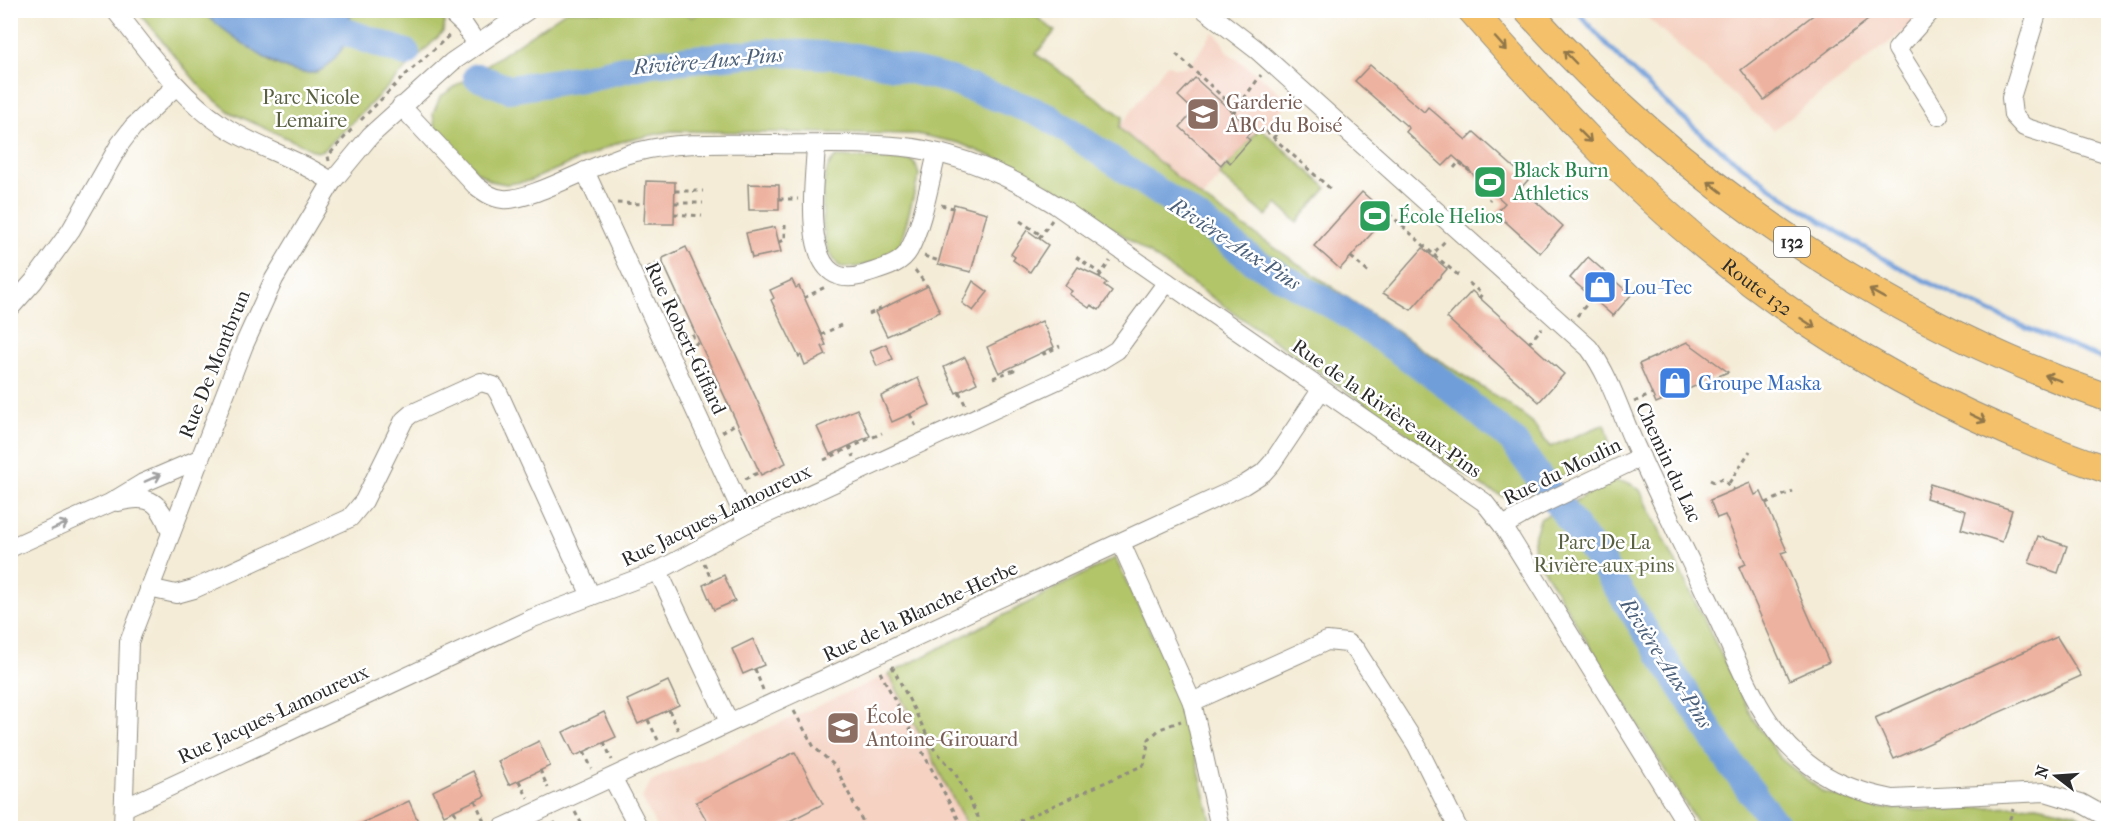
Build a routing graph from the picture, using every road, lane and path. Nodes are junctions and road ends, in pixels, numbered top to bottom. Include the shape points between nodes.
1 (115, 10) edge
2 (448, 10) edge
3 (485, 10) edge
4 (528, 10) edge
5 (1205, 10) edge
6 (1471, 10) edge
7 (1527, 10) edge
8 (1932, 10) edge
9 (2038, 10) edge
10 (479, 15) dead end
11 (449, 35) dead end
12 (477, 44) junction
13 (1176, 54) dead end
14 (1262, 74) dead end
15 (402, 78) dead end
16 (176, 86) junction
17 (401, 106) junction
18 (1236, 109) junction
19 (1233, 113) dead end
20 (1940, 116) dead end
21 (1287, 122) dead end
22 (1266, 131) dead end
23 (1273, 138) junction
24 (816, 145) junction
25 (937, 153) junction
26 (2109, 154) edge
27 (1454, 168) dead end
28 (585, 171) junction
29 (332, 182) junction
30 (675, 191) dead end
31 (703, 191) dead end
32 (1333, 191) dead end
33 (1495, 193) junction
34 (779, 198) dead end
35 (803, 199) dead end
36 (1501, 199) dead end
37 (1489, 200) dead end
38 (703, 202) dead end
39 (611, 203) dead end
40 (675, 203) dead end
41 (645, 204) dead end
42 (1382, 210) dead end
43 (674, 214) dead end
44 (702, 216) dead end
45 (1053, 217) dead end
46 (1020, 221) dead end
47 (785, 225) dead end
48 (1446, 240) dead end
49 (779, 242) dead end
50 (919, 254) dead end
51 (1433, 255) junction
52 (1076, 257) dead end
53 (1112, 257) dead end
54 (1351, 257) dead end
55 (662, 261) dead end
56 (939, 261) dead end
57 (912, 266) dead end
58 (642, 271) dead end
59 (1369, 273) dead end
60 (1458, 275) dead end
61 (1167, 282) junction
62 (1469, 283) dead end
63 (831, 284) dead end
64 (927, 286) dead end
65 (804, 298) dead end
66 (1479, 298) dead end
67 (1592, 298) dead end
68 (681, 301) dead end
69 (885, 307) dead end
70 (10, 308) edge
71 (661, 311) dead end
72 (870, 314) dead end
73 (1576, 316) dead end
74 (841, 325) dead end
75 (1544, 327) dead end
76 (692, 334) dead end
77 (821, 335) dead end
78 (700, 342) dead end
79 (1529, 343) dead end
80 (1060, 346) dead end
81 (1043, 352) dead end
82 (1013, 366) dead end
83 (993, 378) dead end
84 (718, 382) dead end
85 (1321, 390) junction
86 (698, 391) dead end
87 (958, 392) dead end
88 (1652, 394) dead end
89 (2109, 398) edge
90 (1633, 403) dead end
91 (968, 410) dead end
92 (910, 414) dead end
93 (737, 423) dead end
94 (882, 433) dead end
95 (919, 433) dead end
96 (718, 434) dead end
97 (850, 447) junction
98 (1750, 451) dead end
99 (1641, 457) junction
100 (199, 459) junction
101 (824, 460) dead end
102 (856, 462) dead end
103 (2109, 470) edge
104 (760, 472) dead end
105 (1710, 480) dead end
106 (740, 482) dead end
107 (1729, 483) junction
108 (1734, 490) dead end
109 (1793, 491) dead end
110 (110, 503) junction
111 (1766, 503) dead end
112 (747, 524) junction
113 (1503, 526) junction
114 (171, 533) junction
115 (1121, 543) junction
116 (10, 548) edge
117 (702, 559) dead end
118 (658, 571) junction
119 (712, 581) dead end
120 (149, 588) junction
121 (591, 596) junction
122 (890, 662) dead end
123 (878, 668) dead end
124 (755, 669) dead end
125 (765, 695) dead end
126 (1192, 702) junction
127 (792, 707) dead end
128 (669, 710) dead end
129 (648, 720) dead end
130 (1183, 721) dead end
131 (729, 722) junction
132 (680, 735) dead end
133 (604, 742) dead end
134 (660, 744) dead end
135 (584, 752) dead end
136 (540, 770) dead end
137 (614, 771) junction
138 (595, 774) dead end
139 (519, 781) dead end
140 (550, 794) dead end
141 (475, 800) dead end
142 (531, 803) dead end
143 (124, 808) junction
144 (572, 808) dead end
145 (454, 810) dead end
146 (2109, 818) edge
147 (1019, 822) junction
148 (494, 826) edge
149 (123, 828) edge
150 (463, 828) edge
151 (584, 828) edge
152 (639, 828) edge
153 (866, 828) edge
154 (963, 828) edge
155 (978, 828) edge
156 (1004, 828) edge
157 (1039, 828) edge
158 (1220, 828) edge
159 (1458, 828) edge
160 (1689, 828) edge

1 - 16 street
2 - 12 street
3 - 10 path
4 - 12 street, Rue De Montbrun
5 - 99 street, Chemin du Lac via 1257,50 1589,348
6 -> 103 highway, Route 132 via 1599,150 1702,244 1766,293 1852,351 1936,397 2037,444
89 -> 7 highway, 132 via 2013,362 1939,328 1782,236 1656,139 1599,87
8 - 20 street via 1898,49
9 - 26 street via 2011,99 2013,115 2024,127
11 - 15 path
12 - 17 street, Rue De Montbrun
13 - 18 path
14 - 18 path
16 - 29 street via 223,126
16 - 70 street via 120,144 71,230
17 - 28 street, Rue de la Rivière-aux-Pins via 475,185 496,198 515,198
17 - 29 street, Rue De Montbrun via 369,136
18 - 19 path
21 - 23 path
22 - 23 path
23 - 32 path
24 - 25 street, Rue de la Rivière-aux-Pins via 894,146
24 - 25 street via 816,245 830,272 855,278 893,265 909,249
24 - 28 street, Rue de la Rivière-aux-Pins via 658,148 618,157
25 - 61 street, Rue de la Rivière-aux-Pins via 992,170 1024,186
27 - 33 path via 1459,162
28 - 112 street, Rue Robert-Giffard
29 - 100 street, Rue De Montbrun via 274,279
30 - 31 path
33 - 36 path
33 - 37 path
34 - 35 path
38 - 40 path
39 - 41 path
42 - 51 path
43 - 44 path
45 - 46 path via 1040,237
47 - 49 path via 785,240
48 - 51 path
50 - 56 path
51 - 60 path
52 - 53 path via 1100,276
54 - 59 path
55 - 58 path
57 - 64 path
61 - 85 street, Rue de la Rivière-aux-Pins
61 - 112 street, Rue Jacques-Lamoureux via 1126,339 1108,357
62 - 66 path via 1482,294
63 - 65 path
67 - 73 path
68 - 71 path
69 - 72 path
74 - 77 path
75 - 79 path
76 - 78 path via 696,344
80 - 81 path
82 - 83 path via 1014,370
84 - 86 path
85 - 113 street, Rue de la Rivière-aux-Pins via 1484,502
85 - 115 street, Rue de la Blanche-Herbe via 1263,473
87 - 91 path
88 - 90 path
92 - 95 path
93 - 96 path
94 - 97 path
97 - 101 path
97 - 102 path
98 - 107 path
99 - 113 street, Rue du Moulin
99 - 146 street, Chemin du Lac via 1758,702 1785,743 1814,769 1856,790 1893,799 2045,792 2081,802
110 -> 100 street via 143,483
100 - 114 street, Rue De Montbrun
104 - 106 path
105 - 107 path
107 - 108 path
109 - 111 path
110 - 114 street via 136,499 154,502
116 -> 110 street
112 - 118 street, Rue Jacques-Lamoureux
113 - 160 street, Rue de la Rivière-aux-Pins
114 - 120 street, Rue De Montbrun
115 - 126 street
115 - 131 street, Rue de la Blanche-Herbe
117 - 119 path
118 - 121 street, Rue Jacques-Lamoureux
118 - 131 street
120 - 121 street via 176,594 194,589 350,518 363,501 404,420 473,385 488,383 499,394
120 - 143 street, Rue De Montbrun via 129,642
121 - 143 street, Rue Jacques-Lamoureux via 533,618
122 - 155 path via 934,748 959,780 978,817
123 - 154 path
124 - 125 path
126 - 158 street
126 - 159 street via 1327,641 1347,644 1356,650 1417,746
127 - 153 path via 814,747 835,766
128 - 132 path
129 - 134 path
130 - 147 path via 1160,729 1149,739 1144,765
131 - 137 street, Rue de la Blanche-Herbe
133 - 137 path
135 - 138 path
136 - 140 path
137 - 148 street, Rue de la Blanche-Herbe
137 - 152 street
139 - 142 path
141 - 148 path
143 - 149 street, Rue De Montbrun
144 - 151 path
145 - 150 path
147 - 156 path
147 - 157 path

